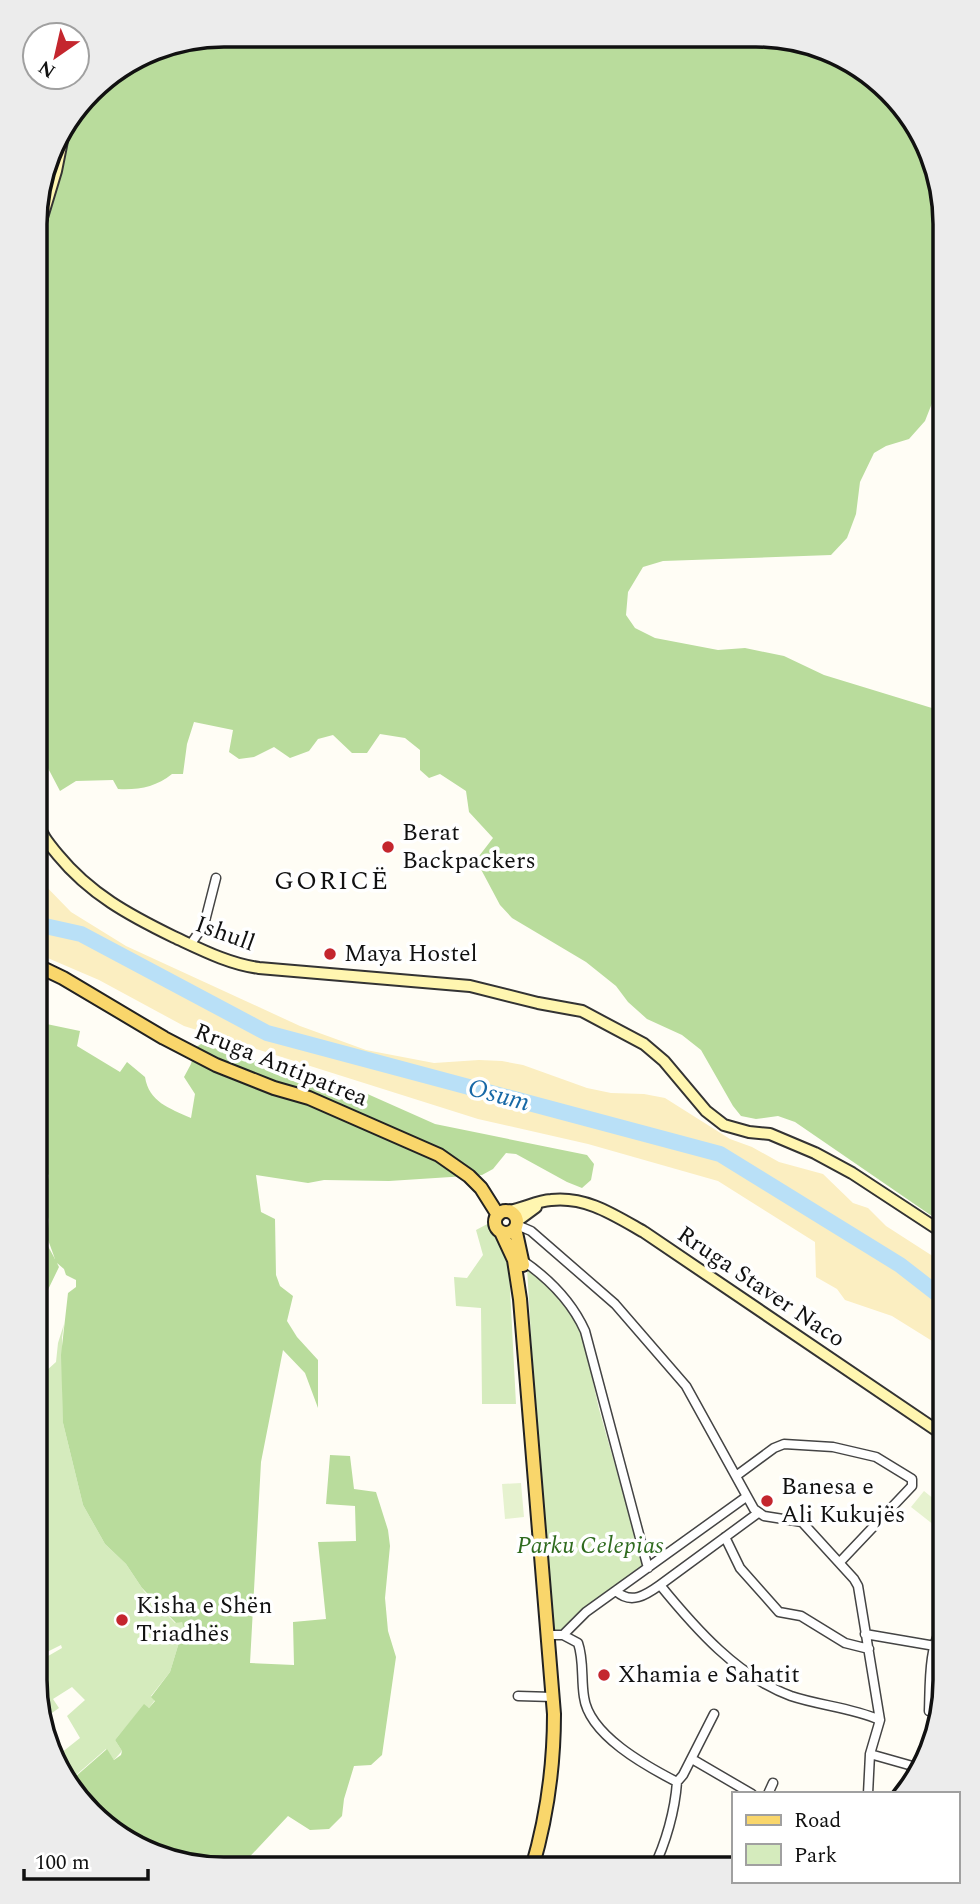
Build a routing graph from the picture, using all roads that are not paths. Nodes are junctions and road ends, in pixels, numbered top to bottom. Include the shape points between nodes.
1 (47, 841) edge
2 (216, 877) dead end
3 (190, 945) junction
4 (47, 970) edge
5 (544, 1201) junction
6 (503, 1213) junction
7 (516, 1225) junction
8 (932, 1226) edge
9 (502, 1231) junction
10 (522, 1260) junction
11 (527, 1373) junction
12 (932, 1427) edge
13 (736, 1476) junction
14 (746, 1497) junction
15 (758, 1513) junction
16 (725, 1537) junction
17 (840, 1562) junction
18 (648, 1568) junction
19 (660, 1585) junction
20 (616, 1591) junction
21 (864, 1634) junction
22 (549, 1635) junction
23 (563, 1635) junction
24 (932, 1645) edge
25 (869, 1649) junction
26 (932, 1663) edge
27 (518, 1696) dead end
28 (553, 1697) junction
29 (929, 1712) dead end
30 (714, 1714) dead end
31 (880, 1720) junction
32 (870, 1754) junction
33 (692, 1759) junction
34 (910, 1765) edge
35 (677, 1782) junction
36 (774, 1783) dead end
37 (749, 1792) edge
38 (769, 1792) edge
39 (868, 1792) edge
40 (534, 1857) edge
41 (657, 1857) edge

1 - 3 street, Ishull via 86,886 125,913
2 - 3 street via 204,925
3 - 8 street, Ishull via 243,966 437,983 573,1007 655,1053 724,1125 770,1134 815,1153
4 - 6 main road, Rruga Antipatrea via 216,1065 309,1098 439,1155 469,1176
5 - 6 street, Rruga Staver Naco
5 - 7 street
5 - 12 street, Rruga Staver Naco via 577,1201 622,1219
6 - 7 main road, Rruga Antipatrea via 514,1214
6 - 9 main road, Rruga Antipatrea via 496,1225
7 - 9 main road via 508,1233
7 - 10 main road, Rruga Antipatrea
7 - 13 street via 531,1231 631,1321 686,1386
9 - 11 main road, Rruga Antipatrea via 516,1270
10 - 11 main road, Rruga Antipatrea via 530,1355
10 - 18 street via 544,1276 585,1331
11 - 22 main road, Rruga Antipatrea
13 - 14 street
13 - 17 street via 784,1444 833,1447 876,1457 912,1479 912,1486
14 - 15 street
14 - 18 street
15 - 16 street
15 - 17 street via 802,1522
16 - 19 street
16 - 25 street via 740,1568 779,1612 801,1615 845,1643
17 - 21 street via 858,1587
18 - 20 street
19 - 20 street via 638,1598
19 - 31 street via 689,1619 753,1677 791,1696
20 - 23 street
21 - 24 street
21 - 25 street
22 - 23 street
22 - 28 main road, Rruga Antipatrea
23 - 35 street via 578,1643 584,1698 593,1721 635,1757
25 - 31 street
26 - 29 street
27 - 28 street
28 - 40 main road, Rruga Antipatrea via 552,1777
30 - 33 street
31 - 32 street
32 - 34 street
32 - 39 street
33 - 35 street
33 - 37 street
35 - 41 street
36 - 38 street

